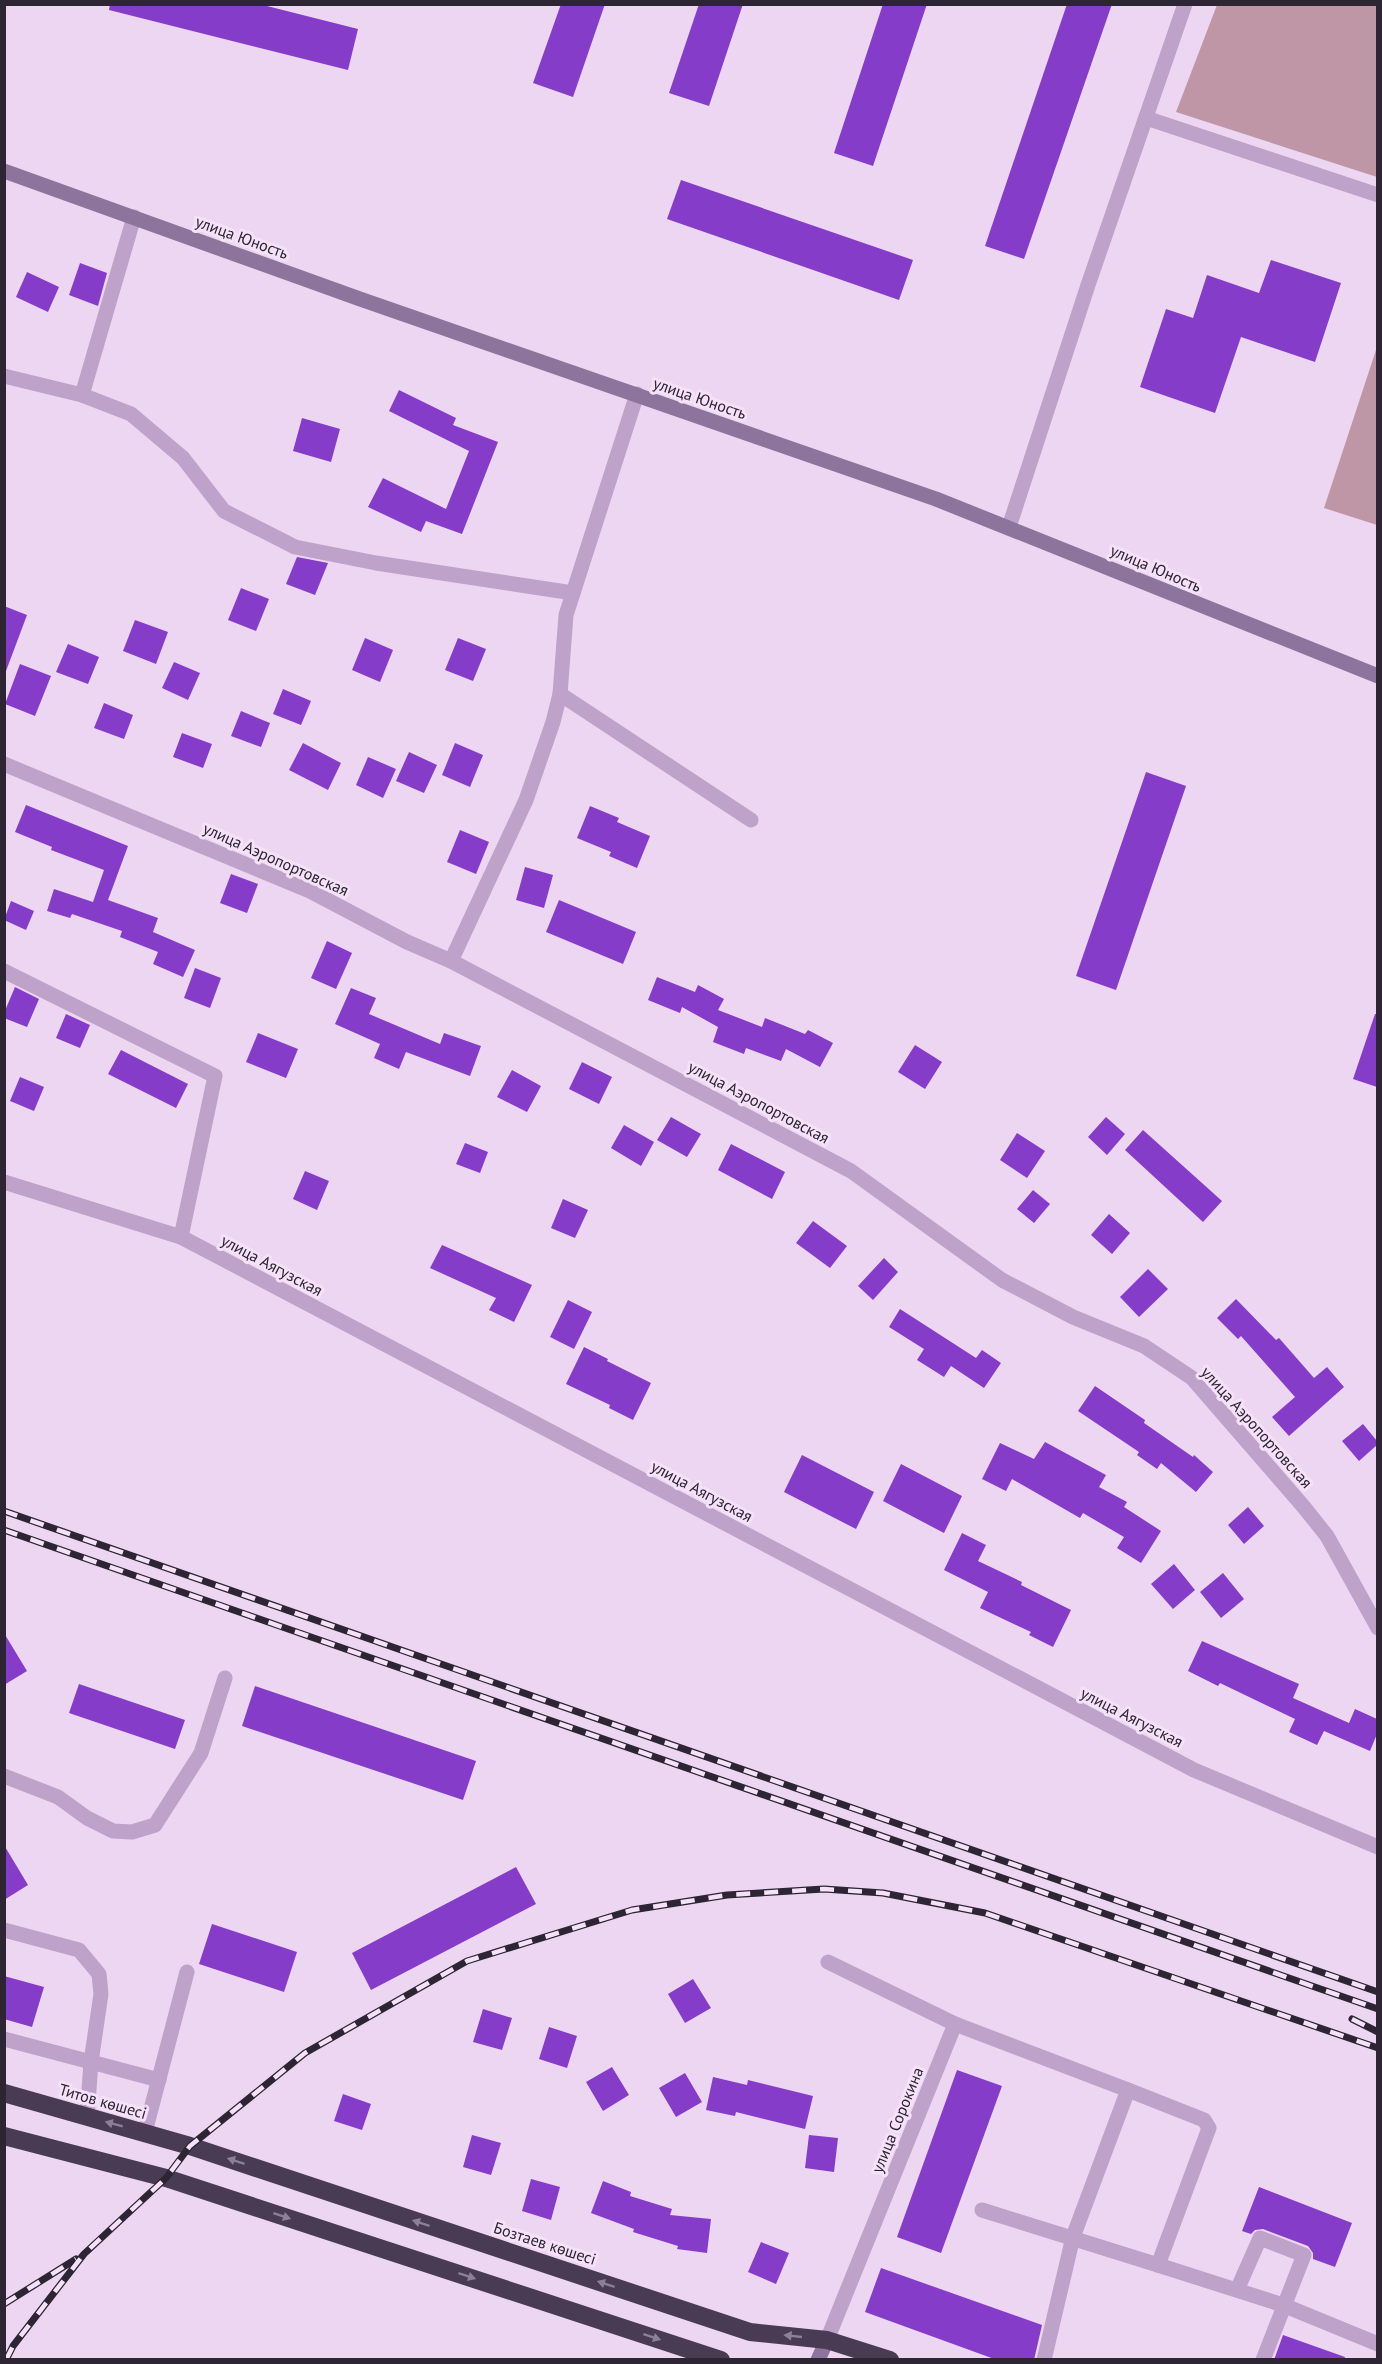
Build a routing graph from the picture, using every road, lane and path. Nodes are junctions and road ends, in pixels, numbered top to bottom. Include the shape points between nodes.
1 (1185, 4) edge
2 (1146, 118) junction
3 (4, 171) edge
4 (1377, 195) edge
5 (134, 217) junction
6 (4, 376) edge
7 (637, 394) junction
8 (82, 395) junction
9 (1009, 527) junction
10 (573, 592) junction
11 (1377, 676) edge
12 (560, 694) junction
13 (4, 764) edge
14 (751, 820) dead end
15 (451, 961) junction
16 (4, 971) edge
17 (4, 1182) edge
18 (181, 1237) junction
19 (1377, 1628) edge
20 (225, 1678) dead end
21 (4, 1776) edge
22 (1377, 1846) edge
23 (4, 1930) edge
24 (828, 1962) dead end
25 (187, 1972) dead end
26 (955, 2024) junction
27 (4, 2039) edge
28 (92, 2062) junction
29 (159, 2080) junction
30 (1128, 2090) junction
31 (4, 2093) edge
32 (87, 2117) junction
33 (145, 2132) junction
34 (4, 2136) edge
35 (190, 2146) joint
36 (982, 2210) dead end
37 (1073, 2237) junction
38 (1158, 2265) junction
39 (1237, 2290) junction
40 (1283, 2305) junction
41 (827, 2340) junction
42 (1377, 2344) edge
43 (722, 2360) edge
44 (818, 2360) edge
45 (890, 2360) edge
46 (1044, 2360) edge
47 (1263, 2360) edge

1 - 2 street
2 - 4 street
2 - 9 street
3 - 5 street, улица Юность
5 - 7 street, улица Юность
5 - 8 street
6 - 8 street
7 - 9 street, улица Юность
7 - 10 street
8 - 10 street via 131,414 183,458 224,512 295,547
9 - 11 street, улица Юность
10 - 12 street via 566,615
12 - 14 street
12 - 15 street via 526,800
13 - 15 street, улица Аэропортовская via 310,891
15 - 19 street, улица Аэропортовская via 851,1171 1002,1280 1073,1317 1144,1346 1192,1378 1327,1536
16 - 18 street via 215,1076
17 - 18 street, улица Аягузская
18 - 22 street, улица Аягузская via 1194,1770
20 - 21 street via 201,1753 155,1825 132,1832 113,1831 58,1797
23 - 28 street via 79,1950 99,1974 101,1994
24 - 26 street
25 - 29 street
26 - 30 street
26 - 41 street, улица Сорокина
27 - 28 street
28 - 29 street
28 - 32 street
29 - 33 street
30 - 37 street
30 - 38 street via 1204,2120 1209,2128
31 - 32 highway, Титов көшесі
33 -> 32 highway, Титов көшесі
33 - 35 highway, Титов көшесі
34 -> 43 highway via 166,2178
41 -> 35 highway, Бозтаев көшесі via 750,2332
36 - 37 street
37 - 38 street
37 - 46 street
38 - 39 street
39 - 40 street
39 - 40 street via 1260,2238 1304,2255
40 - 42 street
40 - 47 street
41 - 44 street, улица Сорокина
41 - 45 highway, Бозтаев көшесі

